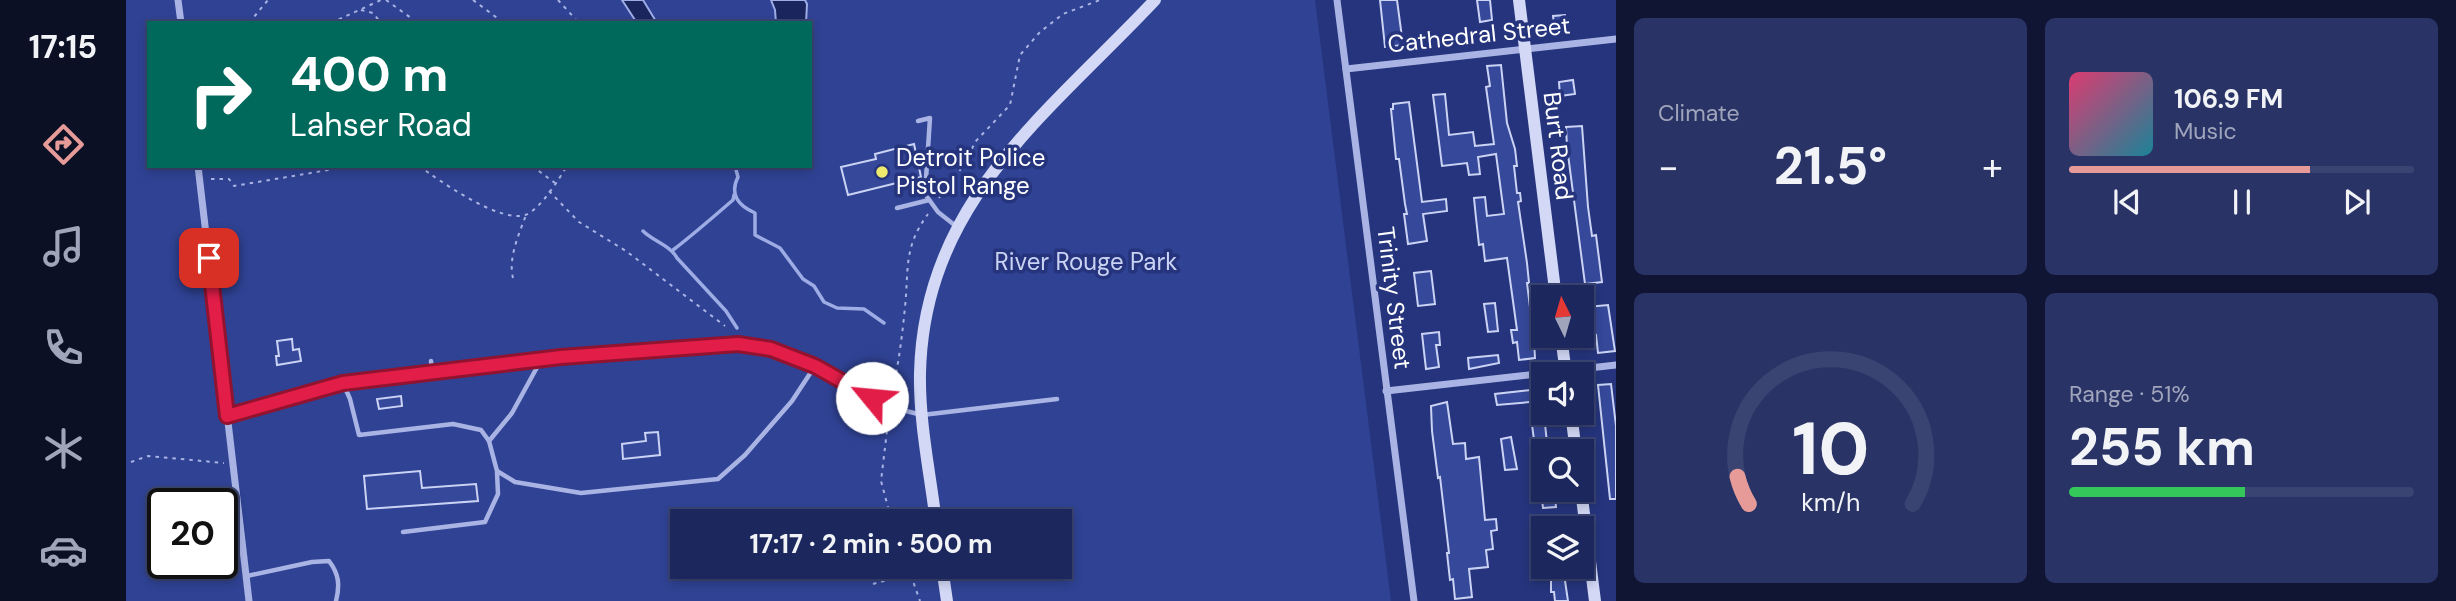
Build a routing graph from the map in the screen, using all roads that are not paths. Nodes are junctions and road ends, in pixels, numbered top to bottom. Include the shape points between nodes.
1 (178, 0) edge
2 (1155, 0) edge
3 (1337, 0) edge
4 (1519, 0) edge
5 (181, 21) edge
6 (1616, 39) edge
7 (1525, 49) junction
8 (1346, 69) junction
9 (918, 121) dead end
10 (198, 168) edge
11 (929, 200) junction
12 (897, 208) dead end
13 (957, 228) junction
14 (1554, 285) edge
15 (541, 360) junction
16 (431, 361) dead end
17 (1616, 365) edge
18 (815, 366) junction
19 (1594, 369) edge
20 (432, 373) junction
21 (1531, 376) edge
22 (343, 383) junction
23 (1386, 391) junction
24 (1057, 399) dead end
25 (922, 415) junction
26 (227, 416) junction
27 (489, 440) junction
28 (497, 471) junction
29 (1583, 502) edge
30 (934, 509) edge
31 (403, 532) dead end
32 (246, 577) junction
33 (944, 579) edge
34 (337, 600) edge
35 (248, 601) edge
36 (947, 601) edge
37 (1414, 601) edge
38 (1595, 601) edge

1 - 5 street
2 - 13 street via 1008,152
3 - 8 street, Trinity Street
4 - 7 street, Burt Road
6 - 7 street, Cathedral Street
7 - 8 street, Cathedral Street
7 - 14 street, Burt Road
8 - 23 street, Trinity Street
9 - 11 lane via 930,118 925,194
10 - 26 street
11 - 12 lane
11 - 13 lane
13 - 25 street via 940,266 926,318 920,372
15 - 18 lane via 738,344 771,349
15 - 20 lane
15 - 27 lane via 512,413
16 - 20 lane
17 - 19 street
18 - 25 lane via 890,407
18 - 28 lane via 745,456 718,479 581,493 514,482
20 - 22 lane
21 - 23 street
22 - 26 lane
22 - 27 lane via 359,435 453,424 481,430
23 - 37 street, Trinity Street
24 - 25 lane
25 - 30 street
26 - 32 street
27 - 28 lane
28 - 31 lane via 498,494 485,522
29 - 38 street
32 - 34 lane via 329,561 336,570
32 - 35 street
33 - 36 street

